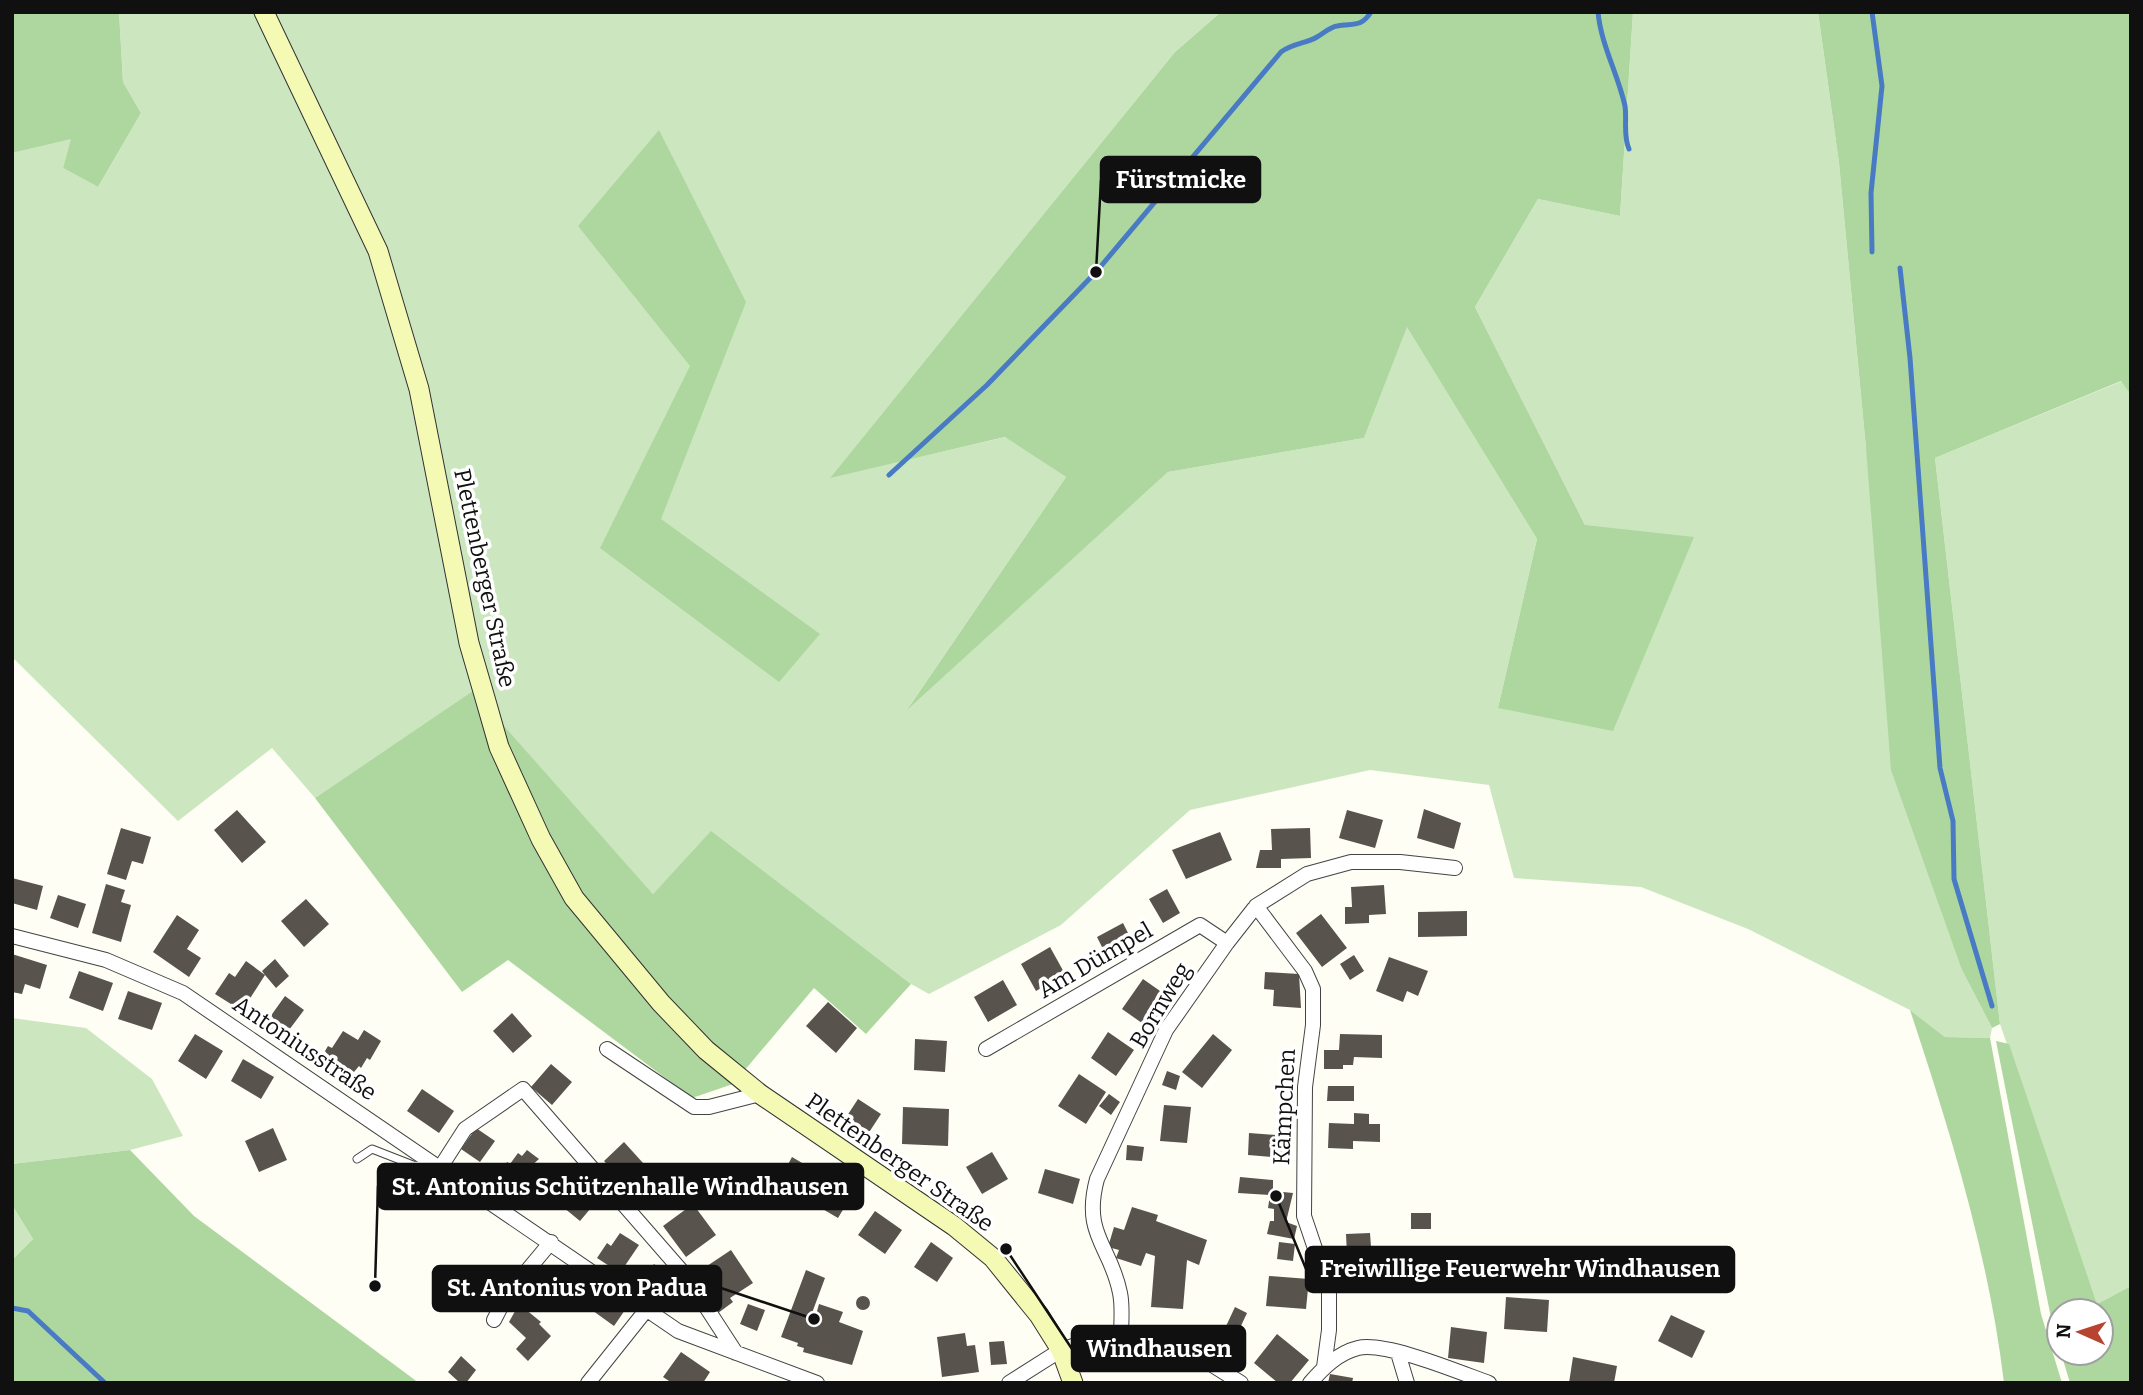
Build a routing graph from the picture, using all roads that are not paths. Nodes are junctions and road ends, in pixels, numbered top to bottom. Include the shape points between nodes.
1 (264, 12) edge
2 (1455, 868) dead end
3 (1256, 906) junction
4 (12, 936) edge
5 (1227, 943) junction
6 (607, 1049) dead end
7 (986, 1049) dead end
8 (760, 1094) junction
9 (357, 1159) dead end
10 (440, 1168) junction
11 (551, 1241) junction
12 (482, 1276) dead end
13 (507, 1295) junction
14 (647, 1309) junction
15 (494, 1320) dead end
16 (1121, 1337) junction
17 (1061, 1350) junction
18 (736, 1353) junction
19 (1398, 1353) junction
20 (1324, 1367) junction
21 (588, 1383) edge
22 (817, 1383) edge
23 (1009, 1383) edge
24 (1073, 1383) edge
25 (1241, 1383) edge
26 (1310, 1383) edge
27 (1407, 1383) edge
28 (1489, 1383) edge

1 - 8 main road, Plettenberger Straße via 378,251 419,389 469,643 486,705 499,747 541,839 574,898 661,1003 706,1050
2 - 3 street, Bornweg via 1351,862 1307,874
3 - 5 street, Bornweg
3 - 20 street, Kämpchen via 1305,971 1313,989 1305,1087 1304,1205 1311,1243 1329,1290
4 - 10 street, Antoniusstraße via 106,960 183,992
5 - 7 street, Am Dümpel via 1200,925
5 - 16 street, Bornweg via 1166,1030 1097,1179 1090,1204 1098,1239 1120,1293
6 - 8 street via 694,1107
8 - 17 main road, Plettenberger Straße via 954,1226 993,1258
9 - 10 lane via 372,1149 413,1165
10 - 11 street, Antoniusstraße
10 - 18 street via 466,1129 523,1089 686,1276
11 - 13 street
11 - 14 street, Antoniusstraße
12 - 13 lane
13 - 15 street
14 - 18 street, Antoniusstraße via 678,1331
14 - 21 street
16 - 17 street
16 - 25 street via 1187,1349
17 - 23 street
17 - 24 main road, Plettenberger Straße
18 - 22 street, Antoniusstraße
19 - 20 street via 1360,1347
19 - 27 street
19 - 28 street
20 - 26 street

